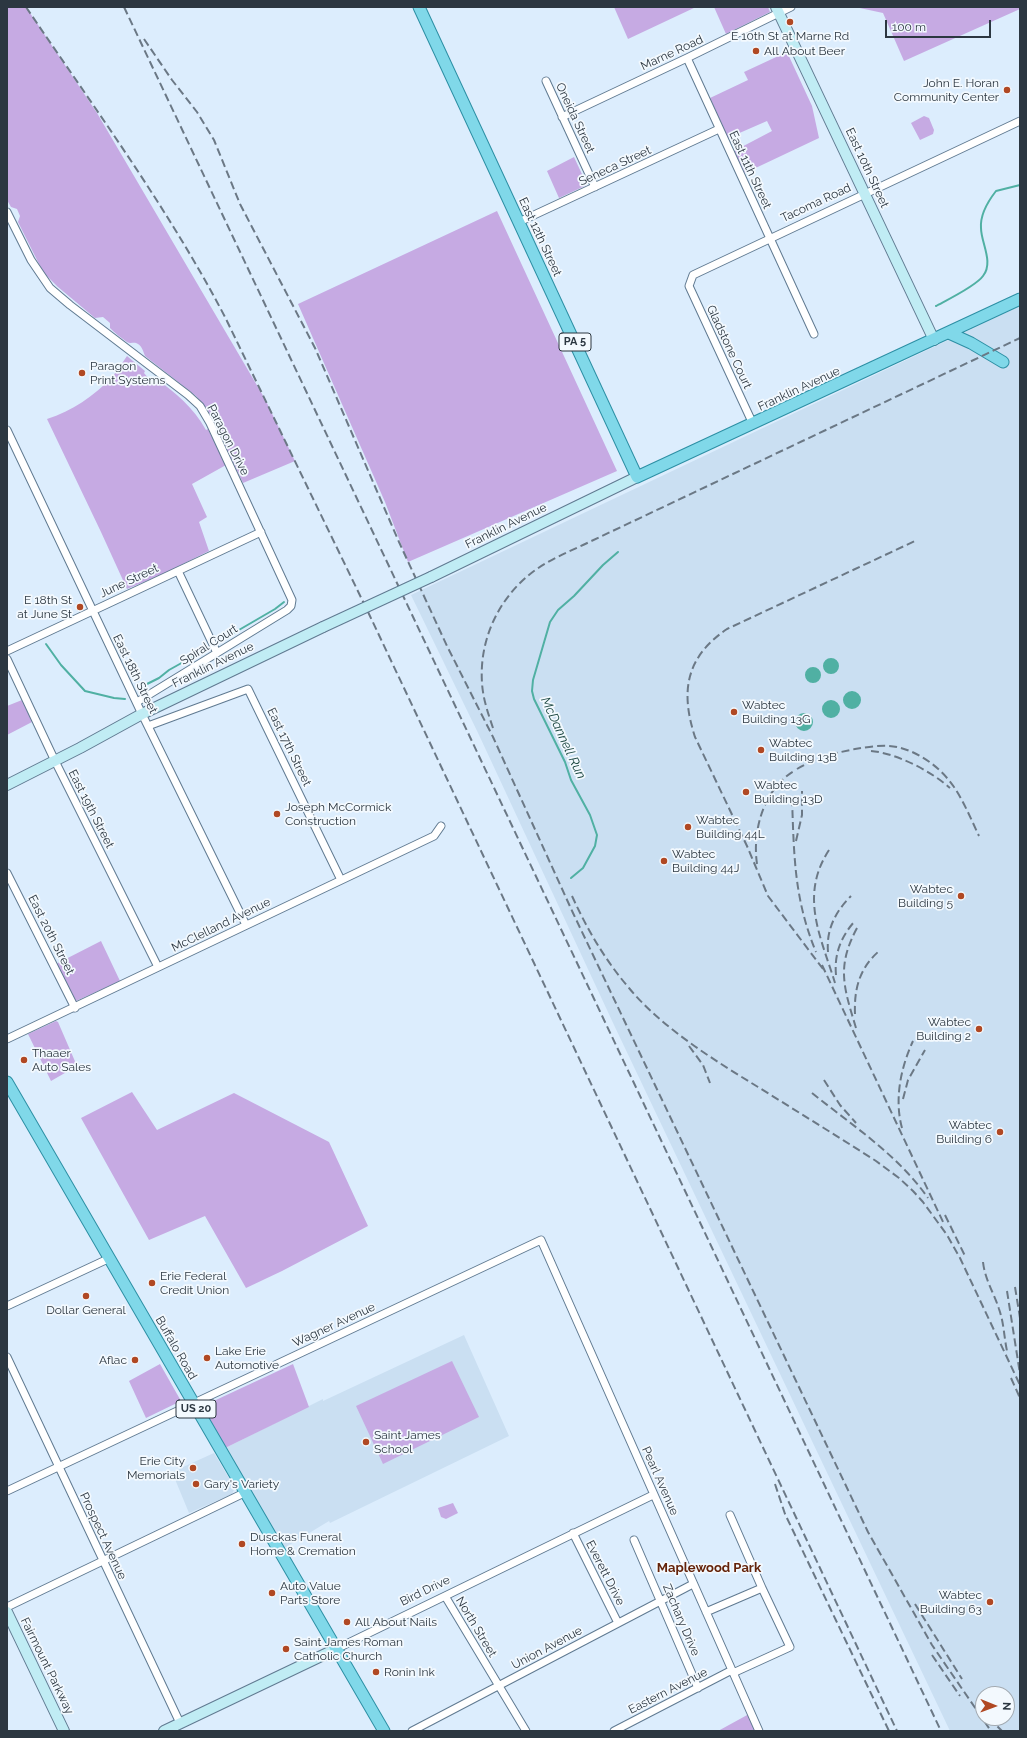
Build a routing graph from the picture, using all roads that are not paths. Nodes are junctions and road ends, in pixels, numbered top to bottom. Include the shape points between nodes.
1 (419, 7) edge
2 (791, 7) edge
3 (778, 10) edge
4 (687, 58) junction
5 (546, 81) dead end
6 (562, 116) junction
7 (1020, 121) edge
8 (720, 129) junction
9 (595, 187) junction
10 (865, 193) junction
11 (8, 215) edge
12 (519, 222) junction
13 (769, 238) junction
14 (690, 279) joint
15 (1020, 299) edge
16 (949, 333) junction
17 (814, 334) dead end
18 (934, 340) junction
19 (1003, 362) dead end
20 (753, 424) junction
21 (7, 430) edge
22 (637, 478) junction
23 (261, 532) junction
24 (178, 571) junction
25 (291, 606) joint
26 (93, 610) junction
27 (7, 651) edge
28 (217, 654) junction
29 (7, 659) edge
30 (137, 702) junction
31 (142, 714) junction
32 (148, 726) junction
33 (55, 761) junction
34 (7, 784) edge
35 (442, 826) dead end
36 (7, 873) edge
37 (341, 880) junction
38 (246, 925) junction
39 (158, 967) junction
40 (75, 1008) junction
41 (7, 1039) edge
42 (7, 1082) edge
43 (540, 1240) joint
44 (110, 1258) junction
45 (7, 1306) edge
46 (7, 1357) edge
47 (193, 1404) junction
48 (58, 1467) junction
49 (7, 1491) edge
50 (244, 1493) junction
51 (653, 1495) junction
52 (730, 1515) dead end
53 (573, 1533) junction
54 (634, 1540) dead end
55 (103, 1561) junction
56 (694, 1584) junction
57 (762, 1588) junction
58 (445, 1596) junction
59 (660, 1601) junction
60 (7, 1607) edge
61 (7, 1612) edge
62 (706, 1612) junction
63 (618, 1623) junction
64 (336, 1649) junction
65 (732, 1671) junction
66 (499, 1686) junction
67 (698, 1688) junction
68 (180, 1723) junction
69 (64, 1731) edge
70 (164, 1731) edge
71 (384, 1731) edge
72 (412, 1731) edge
73 (526, 1731) edge
74 (614, 1731) edge
75 (759, 1731) edge

1 - 12 main road, East 12th Street / PA 5
2 - 3 street, Marne Road
3 - 4 street, Marne Road
3 - 10 street, East 10th Street
4 - 6 street, Marne Road
4 - 8 street, East 11th Street
5 - 6 street, Oneida Street
6 - 9 street, Oneida Street
7 - 10 street, Tacoma Road
8 - 9 street, Seneca Street
8 - 13 street, East 11th Street
9 - 12 street, Seneca Street
10 - 13 street, Tacoma Road
10 - 18 street, East 10th Street
11 - 23 street, Paragon Drive via 31,260 50,288 200,406 210,422
12 - 22 main road, East 12th Street / PA 5
13 - 14 street, Tacoma Road via 696,272
13 - 17 street, East 11th Street
14 - 20 street, Gladstone Court via 689,286 695,300
15 - 16 main road, Franklin Avenue
16 - 18 main road, Franklin Avenue
16 - 19 main road
18 - 20 main road, Franklin Avenue
20 - 22 main road, Franklin Avenue
21 - 26 street, East 18th Street
22 - 31 street, Franklin Avenue, bridge
23 - 24 street, June Street
23 - 25 street, Paragon Drive via 291,598
24 - 26 street, June Street
24 - 28 street
25 - 28 street, Spiral Court
26 - 27 street, June Street
26 - 30 street, East 18th Street
28 - 30 street, Spiral Court
29 - 33 street, East 19th Street
30 - 31 street, East 18th Street
31 - 32 street, East 18th Street
31 - 33 street, Franklin Avenue
32 - 37 street, East 17th Street via 248,689
32 - 38 street, East 18th Street
33 - 34 street, Franklin Avenue
33 - 39 street, East 19th Street
35 - 37 street, McClelland Avenue via 434,836
36 - 40 street, East 20th Street
37 - 38 street, McClelland Avenue
38 - 39 street, McClelland Avenue
39 - 40 street, McClelland Avenue
40 - 41 street, McClelland Avenue
42 - 44 main road, Buffalo Road / US 20
43 - 47 street, Wagner Avenue
43 - 51 street, Pearl Avenue
44 - 45 street
44 - 47 main road, Buffalo Road / US 20
46 - 48 street, Prospect Avenue
47 - 48 street, Wagner Avenue
47 - 50 main road, Buffalo Road / US 20
48 - 49 street, Wagner Avenue
48 - 55 street, Prospect Avenue
50 - 55 street
50 - 64 main road, Buffalo Road / US 20
51 - 53 street, Bird Drive
51 - 56 street, Pearl Avenue
52 - 57 street
53 - 58 street, Bird Drive
53 - 63 street, Everett Drive
54 - 59 street, Zachary Drive
55 - 60 street
55 - 68 street, Prospect Avenue
56 - 59 street, Union Avenue
56 - 62 street, Pearl Avenue
57 - 62 street
57 - 65 street, Eastern Avenue via 790,1647
58 - 64 street, Bird Drive
58 - 66 street, North Street
59 - 63 street, Union Avenue
59 - 67 street, Zachary Drive
61 - 69 street, Fairmount Parkway
62 - 65 street, Pearl Avenue
63 - 66 street, Union Avenue
64 - 68 street, Bird Drive
64 - 71 main road, Buffalo Road / US 20
65 - 67 street, Eastern Avenue
65 - 75 street, Pearl Avenue
66 - 72 street, Union Avenue
66 - 73 street, North Street
67 - 74 street, Eastern Avenue
68 - 70 street, Bird Drive

